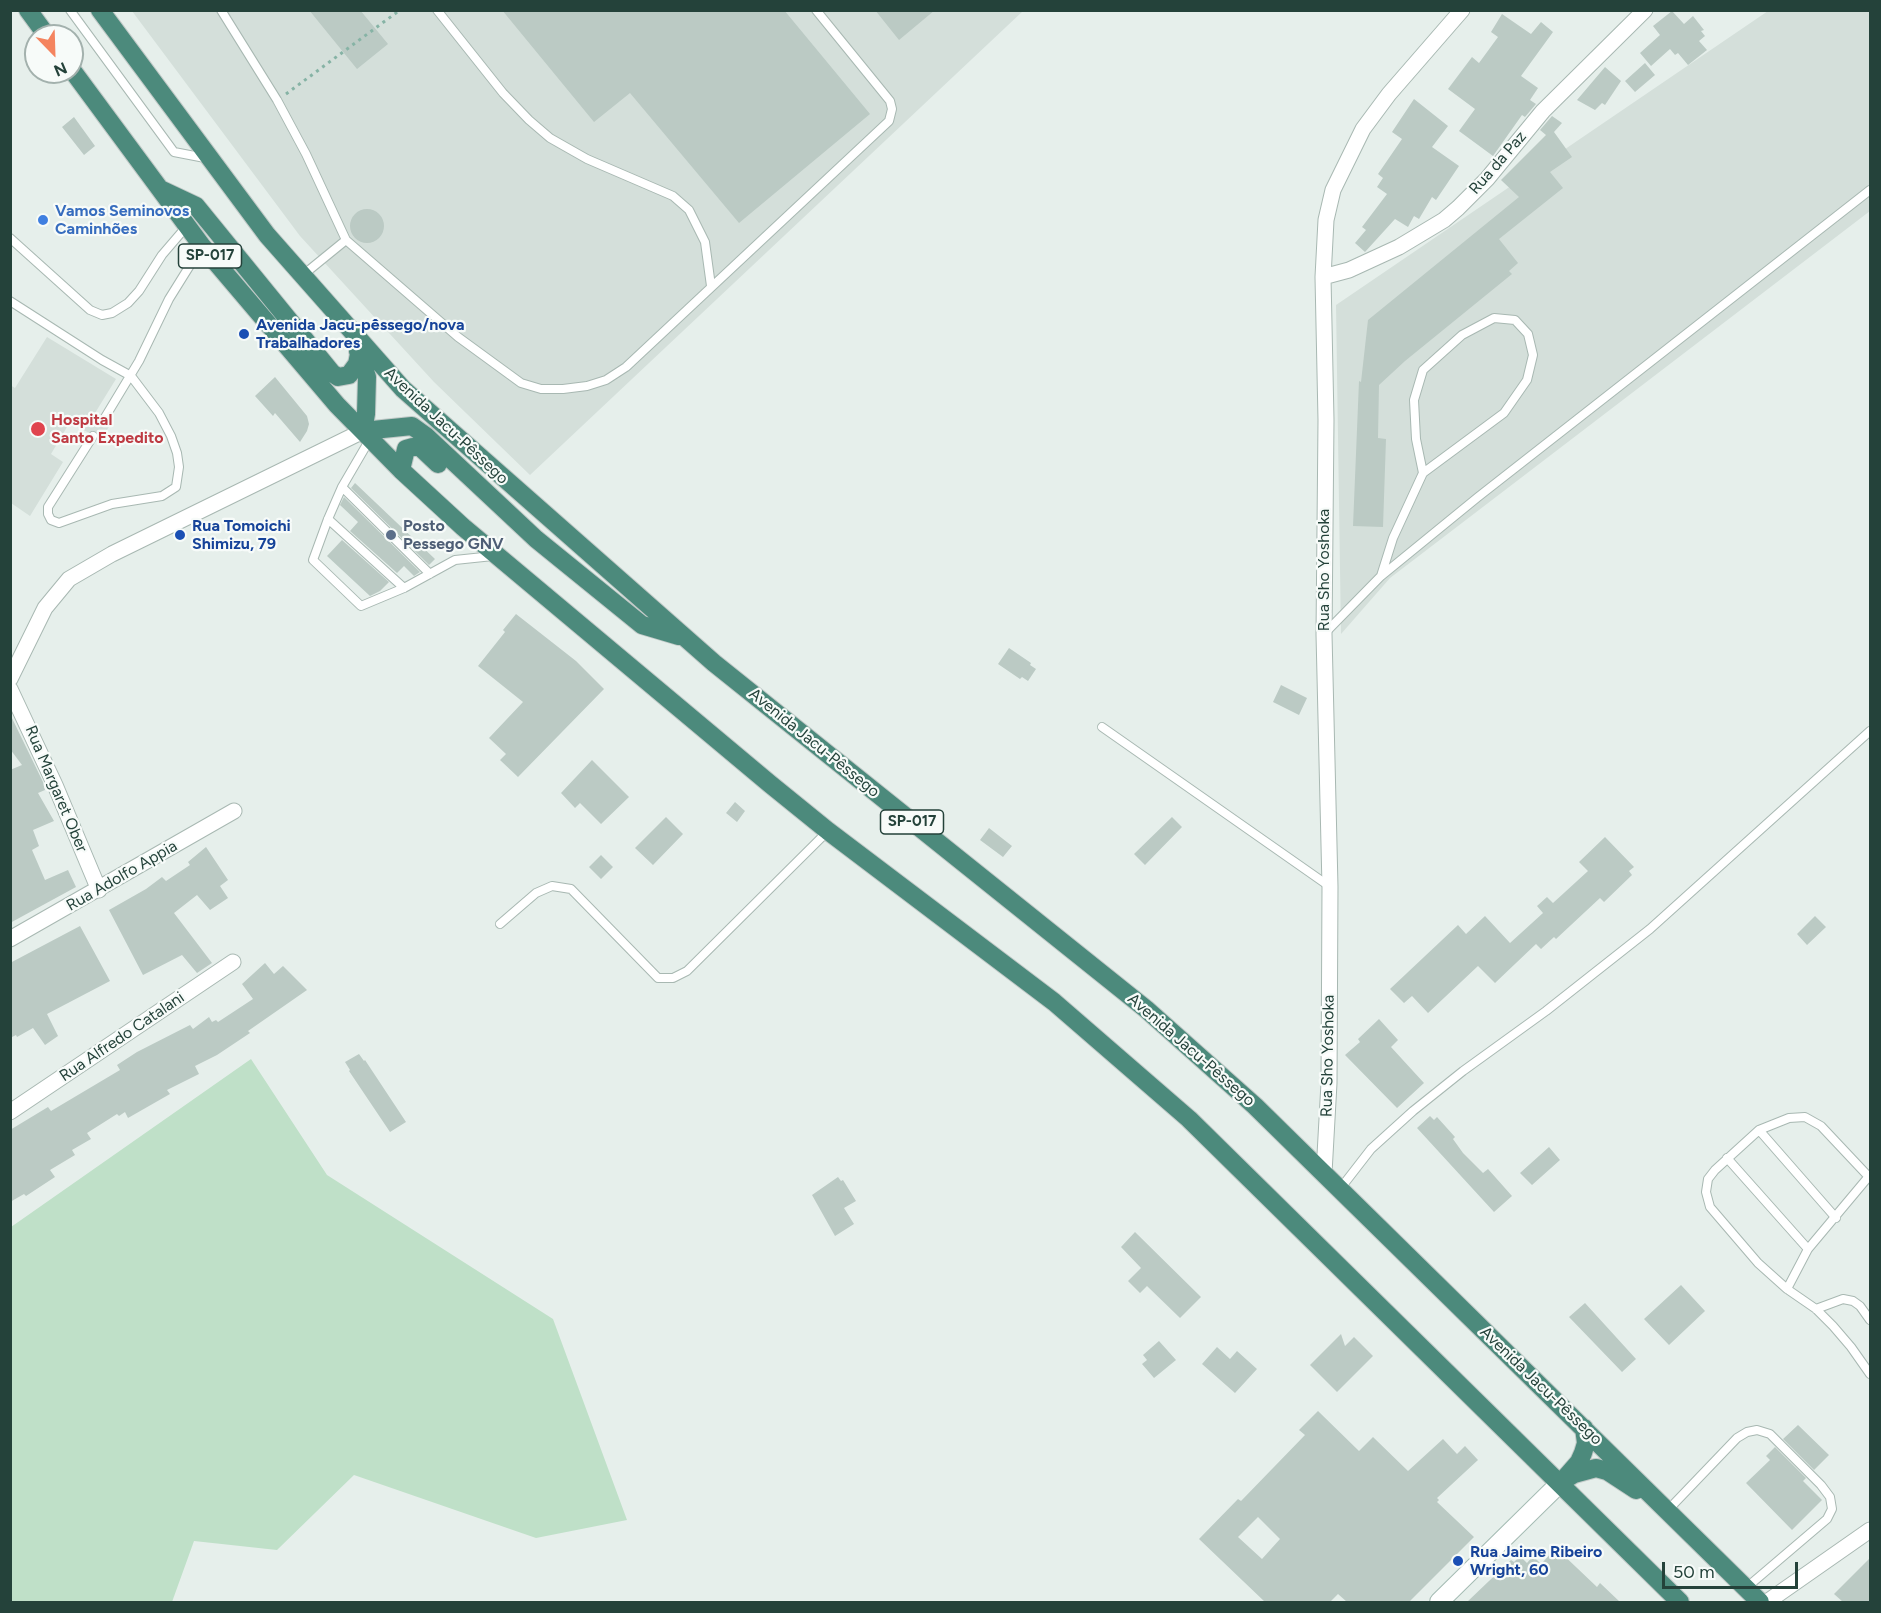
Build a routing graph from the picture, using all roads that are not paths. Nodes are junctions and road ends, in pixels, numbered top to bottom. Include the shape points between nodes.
1 (28, 10) edge
2 (70, 10) edge
3 (100, 10) edge
4 (221, 10) edge
5 (437, 10) edge
6 (816, 10) edge
7 (1462, 10) edge
8 (1646, 10) edge
9 (38, 24) edge
10 (82, 84) edge
11 (210, 159) junction
12 (159, 189) junction
13 (1870, 190) edge
14 (187, 226) junction
15 (10, 238) edge
16 (346, 240) junction
17 (202, 246) junction
18 (302, 276) junction
19 (1323, 277) junction
20 (711, 286) junction
21 (10, 301) edge
22 (353, 335) junction
23 (359, 354) junction
24 (131, 376) junction
25 (104, 419) dead end
26 (366, 435) junction
27 (93, 436) dead end
28 (401, 470) junction
29 (1423, 473) junction
30 (342, 487) junction
31 (327, 519) junction
32 (497, 555) junction
33 (430, 574) junction
34 (1380, 578) junction
35 (587, 581) junction
36 (404, 588) junction
37 (1324, 634) junction
38 (684, 637) junction
39 (10, 679) edge
40 (10, 689) edge
41 (1102, 727) dead end
42 (1870, 731) edge
43 (234, 811) dead end
44 (828, 831) junction
45 (1330, 887) junction
46 (99, 890) junction
47 (500, 924) dead end
48 (10, 939) edge
49 (233, 962) dead end
50 (10, 1112) edge
51 (1759, 1130) junction
52 (1727, 1158) junction
53 (1324, 1173) junction
54 (1870, 1176) edge
55 (1340, 1189) junction
56 (1836, 1218) junction
57 (1808, 1249) junction
58 (1787, 1289) junction
59 (1815, 1309) junction
60 (1870, 1320) edge
61 (1870, 1374) edge
62 (1584, 1428) junction
63 (1560, 1484) junction
64 (1668, 1510) junction
65 (1870, 1530) edge
66 (1746, 1588) junction
67 (1439, 1602) edge
68 (1680, 1602) edge
69 (1760, 1602) edge
70 (1767, 1602) edge

1 - 9 highway
2 - 11 lane via 174,152
3 - 11 highway, Avenida Jacu-Pêssego / SP-017
4 - 16 lane via 277,100
5 - 20 lane via 503,93 550,138 587,159 673,196 689,210 705,242
6 - 20 lane via 890,101 891,116 883,129
7 - 19 street, Rua Sho Yoshoka via 1389,94 1346,160 1326,220
8 - 19 street, Rua da Paz via 1543,111 1451,214 1372,261
10 - 12 highway, SP-017
11 - 18 highway, Avenida Jacu-Pêssego / SP-017
12 - 14 highway, SP-017
12 - 23 highway via 195,206 332,373 338,377 349,375
13 - 34 lane
14 - 15 lane via 128,303 102,315 90,310
14 - 17 highway, SP-017
16 - 18 lane
16 - 20 lane via 458,337 521,383 541,389 587,386 606,380 626,367
17 - 24 lane via 169,299
17 - 26 highway, SP-017
18 - 22 highway, Avenida Jacu-Pêssego / SP-017
19 - 37 street, Rua Sho Yoshoka
21 - 24 lane
22 - 23 highway
22 - 38 highway, Avenida Jacu-Pêssego / SP-017 via 403,389
23 - 26 highway via 367,377
24 - 25 lane
24 - 27 lane via 171,436 179,467 176,487 162,496 112,504 59,523 51,520 48,507
26 - 28 highway, SP-017
26 - 30 lane
26 - 35 highway via 412,426
26 - 39 street via 112,554 69,579 45,608
28 - 32 highway, SP-017
28 - 35 highway via 406,449 420,447 552,565
29 - 29 lane via 1504,413 1527,380 1533,355 1528,334 1515,320 1494,318 1462,335 1423,370 1414,400
29 - 34 lane via 1393,537
30 - 31 lane
30 - 33 lane
31 - 36 lane
31 - 36 lane via 313,560 361,606
32 - 33 lane via 455,560
32 - 44 highway, SP-017
33 - 36 lane
34 - 37 lane
35 - 38 highway via 642,625
37 - 45 street, Rua Sho Yoshoka
38 - 53 highway, Avenida Jacu-Pêssego / SP-017 via 1146,1009
40 - 46 street, Rua Margaret Ober via 56,785
41 - 45 lane
42 - 55 lane via 1650,929 1413,1111 1371,1149
43 - 46 street, Rua Adolfo Appia
44 - 47 lane via 687,971 674,978 658,978 571,889 552,886 536,893
44 - 63 highway, SP-017 via 1054,1002 1189,1119
45 - 53 street, Rua Sho Yoshoka via 1329,1083
46 - 48 street, Rua Adolfo Appia
49 - 50 street, Rua Alfredo Catalani
51 - 52 lane
51 - 54 lane via 1789,1118 1805,1117 1821,1126
51 - 56 lane
52 - 57 lane
52 - 58 lane via 1708,1179 1710,1207 1758,1263
53 - 55 highway, Avenida Jacu-Pêssego / SP-017
54 - 56 lane
55 - 62 highway, Avenida Jacu-Pêssego / SP-017
56 - 57 lane
57 - 58 lane
58 - 59 lane
59 - 60 lane via 1843,1299 1860,1306
59 - 61 lane
62 - 63 highway via 1586,1443 1580,1462
62 - 64 highway, Avenida Jacu-Pêssego / SP-017
63 - 64 highway via 1579,1472 1601,1468
63 - 67 main road
63 - 68 highway, SP-017
64 - 66 highway, Avenida Jacu-Pêssego / SP-017
64 - 66 lane via 1747,1432 1770,1434 1821,1485 1830,1497 1832,1509 1827,1519
65 - 70 street
66 - 69 highway, Avenida Jacu-Pêssego / SP-017

